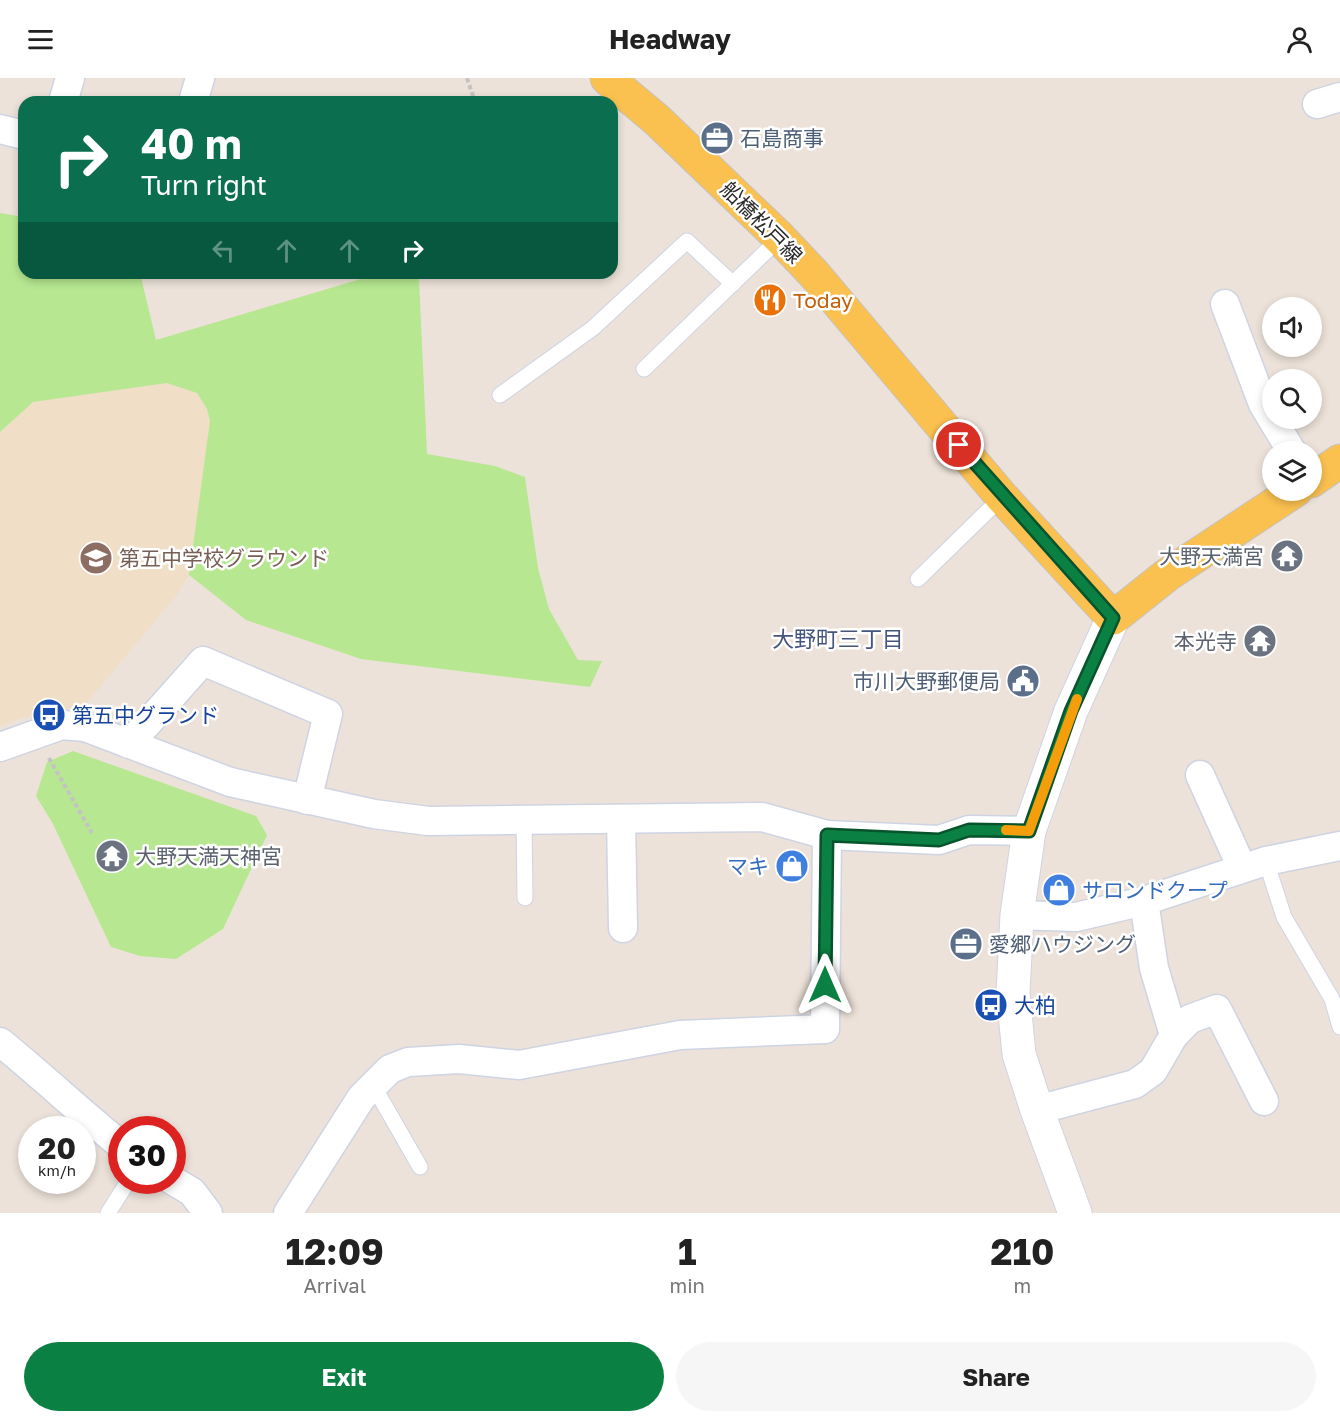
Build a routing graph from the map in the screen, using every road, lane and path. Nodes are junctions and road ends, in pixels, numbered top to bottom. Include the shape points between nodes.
1 (70, 78) edge
2 (200, 78) edge
3 (467, 78) edge
4 (607, 78) edge
5 (65, 96) edge
6 (195, 96) edge
7 (473, 96) edge
8 (0, 129) edge
9 (18, 134) edge
10 (780, 238) junction
11 (733, 284) junction
12 (1225, 304) dead end
13 (644, 369) dead end
14 (500, 395) dead end
15 (1285, 441) edge
16 (1340, 461) edge
17 (1322, 473) edge
18 (1002, 497) junction
19 (1279, 501) edge
20 (918, 579) dead end
21 (1113, 618) junction
22 (129, 744) junction
23 (0, 747) edge
24 (48, 757) dead end
25 (1200, 775) dead end
26 (307, 800) junction
27 (524, 819) junction
28 (621, 819) junction
29 (1029, 831) junction
30 (92, 833) dead end
31 (827, 835) junction
32 (1340, 846) edge
33 (1254, 865) junction
34 (525, 898) dead end
35 (1144, 901) junction
36 (1017, 915) junction
37 (622, 928) dead end
38 (1340, 1027) edge
39 (1174, 1035) junction
40 (0, 1042) edge
41 (374, 1085) junction
42 (1264, 1101) dead end
43 (1037, 1110) junction
44 (108, 1135) edge
45 (420, 1167) dead end
46 (186, 1188) edge
47 (120, 1194) edge
48 (108, 1213) edge
49 (208, 1213) edge
50 (288, 1213) edge
51 (1075, 1213) edge

1 - 5 street
2 - 6 street
3 - 7 path
4 - 10 main road, 船橋松戸線 via 657,120
8 - 9 street
10 - 11 lane
10 - 18 main road, 船橋松戸線
11 - 13 lane
11 - 14 lane via 687,241 593,328
12 - 15 street via 1263,404
16 - 17 main road
18 - 20 lane
18 - 21 main road, 船橋松戸線
19 - 21 main road via 1167,575
21 - 29 street via 1071,711
22 - 23 street via 85,727 62,725
22 - 26 street via 230,782
22 - 26 street via 203,661 328,714
24 - 30 path
25 - 33 street
26 - 27 street via 428,821
27 - 28 street
27 - 34 lane
28 - 31 street via 762,817
28 - 37 street
29 - 31 street via 969,830 939,840
29 - 36 street
31 - 41 street via 825,1029 680,1035 519,1065 459,1059 408,1062 390,1069
32 - 33 street
33 - 35 street
33 - 38 lane via 1332,999
35 - 36 street via 1076,917
35 - 39 street via 1154,968
36 - 43 street via 1013,993 1019,1053
39 - 42 street via 1190,1019 1217,1010
39 - 43 street via 1153,1071 1136,1084
40 - 44 street
41 - 45 lane
41 - 50 street via 361,1098
43 - 51 street
46 - 49 street
47 - 48 lane

